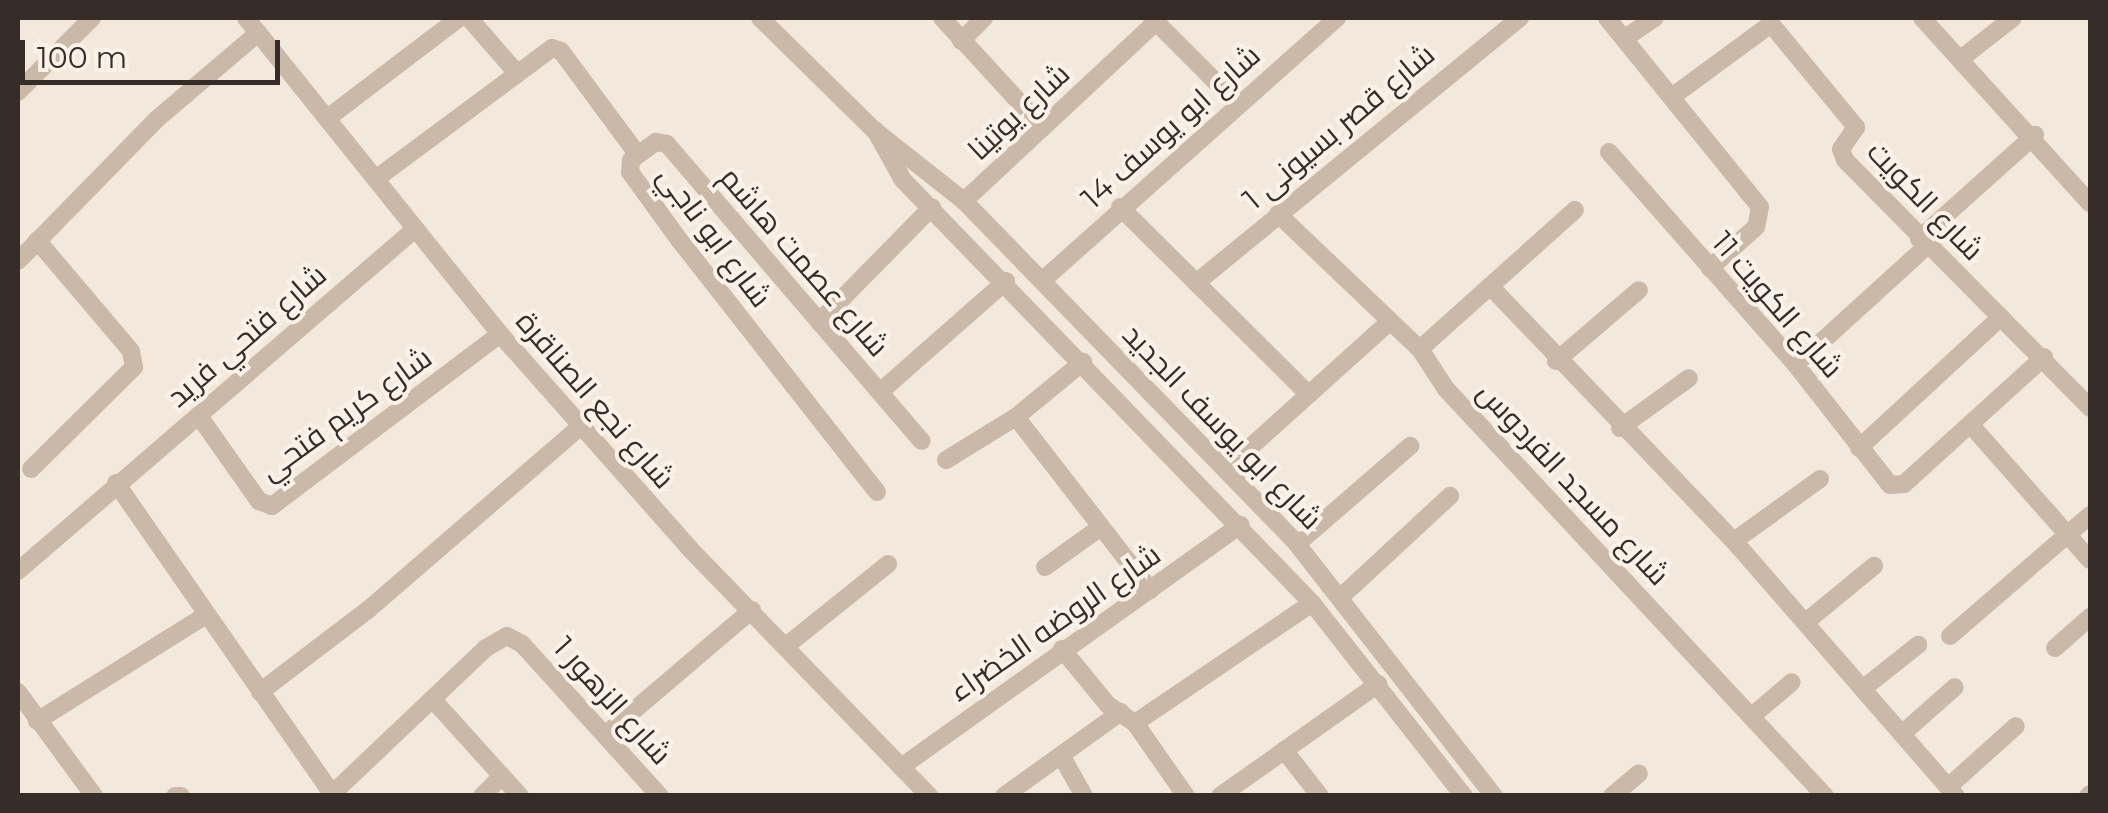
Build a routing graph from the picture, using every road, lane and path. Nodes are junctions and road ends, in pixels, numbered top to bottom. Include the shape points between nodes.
1 (92, 18) edge
2 (460, 18) edge
3 (468, 18) edge
4 (760, 18) edge
5 (942, 18) edge
6 (984, 18) edge
7 (1520, 18) edge
8 (1607, 18) edge
9 (1654, 18) edge
10 (1922, 18) edge
11 (2014, 18) edge
12 (1154, 20) edge
13 (1330, 20) edge
14 (252, 25) edge
15 (1625, 38) junction
16 (961, 41) junction
17 (1962, 57) junction
18 (515, 71) junction
19 (18, 92) edge
20 (1673, 96) junction
21 (1237, 103) junction
22 (330, 117) junction
23 (1043, 128) junction
24 (874, 130) junction
25 (2035, 135) junction
26 (1608, 152) dead end
27 (638, 155) junction
28 (938, 176) junction
29 (377, 178) junction
30 (917, 193) junction
31 (964, 202) junction
32 (2090, 203) edge
33 (932, 207) junction
34 (1120, 207) junction
35 (1575, 210) dead end
36 (1278, 214) junction
37 (415, 229) junction
38 (36, 240) junction
39 (1923, 242) junction
40 (18, 260) edge
41 (1710, 268) junction
42 (1044, 280) junction
43 (1006, 281) junction
44 (1196, 283) junction
45 (1490, 286) junction
46 (1639, 290) dead end
47 (2001, 317) junction
48 (819, 322) junction
49 (1387, 324) junction
50 (500, 334) junction
51 (1420, 349) junction
52 (2044, 358) junction
53 (1556, 361) junction
54 (1083, 362) junction
55 (1796, 364) junction
56 (1689, 378) dead end
57 (880, 392) junction
58 (1307, 393) junction
59 (2090, 408) edge
60 (199, 416) junction
61 (1016, 418) junction
62 (1970, 424) junction
63 (581, 426) junction
64 (1620, 428) junction
65 (922, 441) dead end
66 (1410, 446) dead end
67 (1859, 448) junction
68 (946, 460) dead end
69 (31, 469) dead end
70 (1226, 469) junction
71 (1820, 479) dead end
72 (116, 484) junction
73 (877, 492) dead end
74 (1450, 496) dead end
75 (2090, 515) edge
76 (1240, 525) junction
77 (1101, 527) junction
78 (2069, 533) junction
79 (1734, 540) junction
80 (1297, 544) junction
81 (2090, 560) edge
82 (888, 564) dead end
83 (1874, 566) dead end
84 (1046, 567) dead end
85 (18, 570) edge
86 (1150, 590) junction
87 (1343, 596) junction
88 (1312, 603) junction
89 (752, 610) junction
90 (2090, 616) edge
91 (204, 617) junction
92 (1807, 621) junction
93 (1950, 636) dead end
94 (786, 646) junction
95 (1918, 646) dead end
96 (2055, 648) dead end
97 (1062, 650) junction
98 (1792, 682) dead end
99 (1378, 684) junction
100 (1866, 687) junction
101 (1954, 688) dead end
102 (18, 692) edge
103 (260, 692) junction
104 (435, 702) junction
105 (1752, 716) junction
106 (1128, 717) junction
107 (36, 721) junction
108 (2016, 726) dead end
109 (1904, 733) junction
110 (606, 735) junction
111 (1284, 750) junction
112 (1061, 754) junction
113 (901, 767) junction
114 (1639, 773) dead end
115 (502, 776) junction
116 (1478, 776) junction
117 (1952, 791) edge
118 (1462, 793) edge
119 (331, 795) edge
120 (94, 796) edge
121 (482, 796) edge
122 (520, 796) edge
123 (660, 796) edge
124 (928, 796) edge
125 (1004, 796) edge
126 (1084, 796) edge
127 (1186, 796) edge
128 (1220, 796) edge
129 (1320, 796) edge
130 (1494, 796) edge
131 (1612, 796) edge
132 (1825, 796) edge

1 - 19 street
2 - 22 street
3 - 18 street
4 - 24 street, شارع ابو يوسف الجديد
5 - 16 street
6 - 16 street
7 - 36 street, شارع قصر بسيونى 1
8 - 15 street
9 - 15 street
10 - 17 street
11 - 17 street
12 - 21 street
12 - 23 street, شارع يوتينا
13 - 21 street, شارع ابو يوسف 14
14 - 22 street, شارع نجع الصناقرة
14 - 38 street
15 - 20 street
16 - 23 street
17 - 25 street
18 - 27 street, شارع ابو ناجي via 549,49 561,51
18 - 29 street, شارع ابو ناجي
20 - 39 street, شارع الكويت via 1767,23 1856,126 1842,157
20 - 41 street via 1760,207 1756,227
21 - 34 street, شارع ابو يوسف 14
22 - 29 street, شارع نجع الصناقرة
23 - 31 street, شارع يوتينا
24 - 28 street, شارع ابو يوسف الجديد
24 - 30 street, شارع ابو يوسف الجديد
25 - 32 street
25 - 39 street
26 - 41 street, شارع الكويت 11
27 - 48 street, شارع عصمت هاشم via 659,140 667,144
27 - 73 street, شارع ابو ناجي via 630,172
28 - 30 street via 923,174
28 - 31 street, شارع ابو يوسف الجديد
29 - 37 street, شارع نجع الصناقرة
30 - 33 street, شارع ابو يوسف الجديد
31 - 42 street, شارع ابو يوسف الجديد
33 - 43 street, شارع ابو يوسف الجديد
33 - 48 street
34 - 42 street, شارع ابو يوسف 14
34 - 44 street
35 - 45 street
36 - 44 street, شارع قصر بسيونى 1
36 - 49 street, شارع مسجد الفردوس
37 - 50 street, شارع نجع الصناقرة
37 - 60 street, شارع فتحي فريد
38 - 40 street
38 - 69 street via 131,351 134,366
39 - 47 street, شارع الكويت
39 - 55 street
41 - 55 street, شارع الكويت 11
42 - 70 street, شارع ابو يوسف الجديد
43 - 54 street, شارع ابو يوسف الجديد
43 - 57 street
44 - 58 street
45 - 51 street
45 - 53 street
46 - 53 street
47 - 52 street, شارع الكويت
47 - 67 street
48 - 57 street, شارع عصمت هاشم
49 - 51 street, شارع مسجد الفردوس
49 - 58 street
50 - 60 street, شارع كريم فتحي via 272,506 259,501
50 - 63 street, شارع نجع الصناقرة
51 - 105 street, شارع مسجد الفردوس via 1446,389
52 - 59 street, شارع الكويت
52 - 62 street
53 - 64 street
54 - 61 street
54 - 76 street, شارع ابو يوسف الجديد
55 - 67 street, شارع الكويت 11
56 - 64 street
57 - 65 street, شارع عصمت هاشم
58 - 70 street
60 - 72 street, شارع فتحي فريد
61 - 68 street
61 - 77 street
62 - 67 street, شارع الكويت 11 via 1904,484 1884,482
62 - 78 street
63 - 89 street, شارع نجع الصناقرة
63 - 103 street via 369,609
64 - 79 street
66 - 80 street
70 - 80 street, شارع ابو يوسف الجديد
71 - 79 street
72 - 85 street, شارع فتحي فريد
72 - 91 street
74 - 87 street
75 - 78 street
76 - 86 street, شارع الروضه الخضراء
76 - 88 street, شارع ابو يوسف الجديد
77 - 84 street
77 - 86 street
78 - 81 street
78 - 93 street
79 - 92 street
80 - 87 street, شارع ابو يوسف الجديد
82 - 94 street
83 - 92 street
86 - 97 street, شارع الروضه الخضراء
87 - 116 street, شارع ابو يوسف الجديد
88 - 99 street, شارع ابو يوسف الجديد
88 - 106 street
89 - 94 street, شارع نجع الصناقرة
89 - 110 street
90 - 96 street
91 - 103 street
91 - 107 street
92 - 100 street
94 - 113 street, شارع نجع الصناقرة
95 - 100 street
97 - 106 street
97 - 113 street, شارع الروضه الخضراء
98 - 105 street
99 - 111 street
99 - 118 street, شارع ابو يوسف الجديد
100 - 109 street
101 - 109 street
102 - 107 street
103 - 119 street
104 - 110 street, شارع الزهور 1 via 498,638 522,644
104 - 115 street
104 - 119 street
105 - 132 street, شارع مسجد الفردوس
106 - 112 street
106 - 127 street
107 - 120 street
108 - 117 street
109 - 117 street
110 - 123 street, شارع الزهور 1
111 - 128 street
111 - 129 street
112 - 125 street
112 - 126 street
113 - 124 street, شارع نجع الصناقرة
114 - 131 street
115 - 121 street
115 - 122 street
116 - 118 street
116 - 130 street, شارع ابو يوسف الجديد

